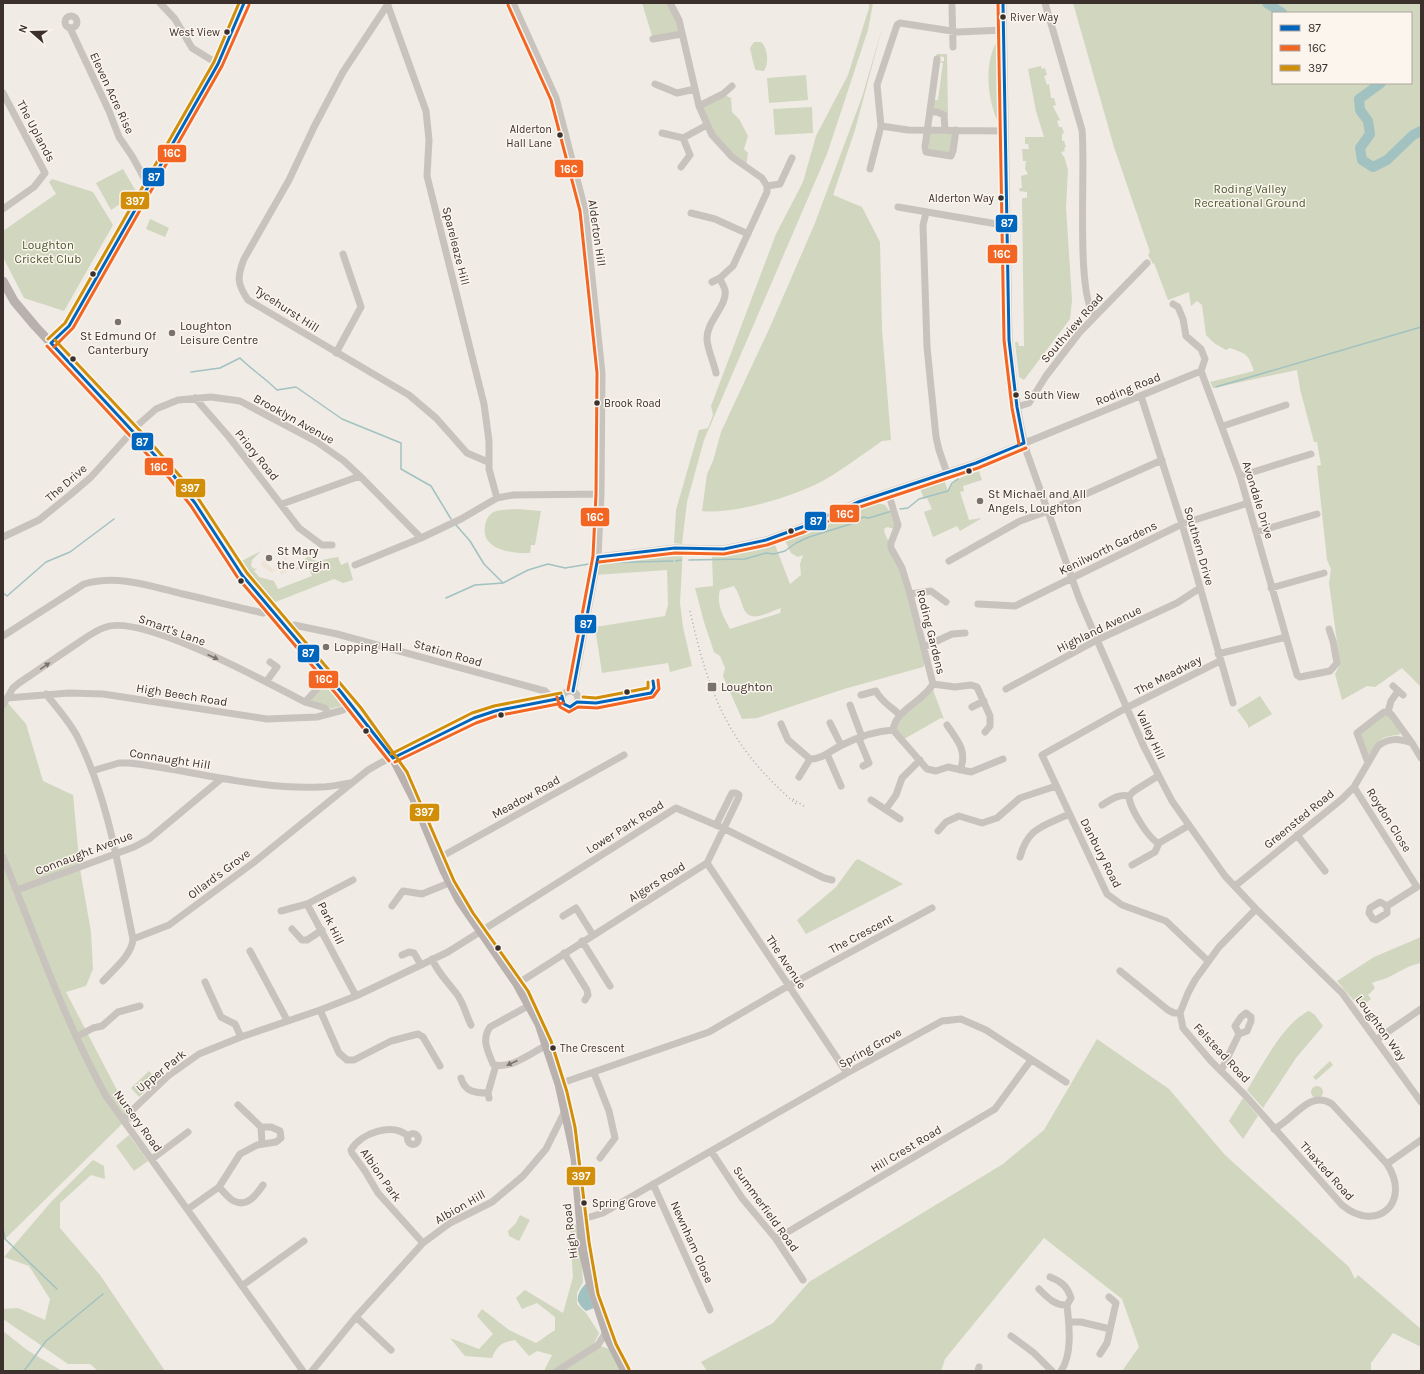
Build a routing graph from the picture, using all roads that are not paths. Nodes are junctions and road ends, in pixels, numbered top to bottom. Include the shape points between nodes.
1 (160, 3) edge
2 (244, 3) edge
3 (388, 3) edge
4 (513, 3) edge
5 (670, 3) edge
6 (1003, 3) edge
7 (1045, 3) edge
8 (952, 6) dead end
9 (70, 28) dead end
10 (952, 30) junction
11 (1003, 30) junction
12 (682, 34) junction
13 (653, 39) dead end
14 (953, 47) dead end
15 (937, 59) dead end
16 (218, 64) junction
17 (655, 84) dead end
18 (732, 86) dead end
19 (695, 89) junction
20 (3, 93) edge
21 (700, 106) junction
22 (930, 112) junction
23 (707, 125) junction
24 (881, 126) junction
25 (927, 130) junction
26 (945, 130) junction
27 (956, 130) junction
28 (1005, 131) junction
29 (662, 133) dead end
30 (683, 138) junction
31 (792, 158) dead end
32 (681, 167) dead end
33 (870, 169) dead end
34 (767, 186) junction
35 (149, 187) junction
36 (898, 207) dead end
37 (3, 209) edge
38 (691, 213) dead end
39 (926, 213) junction
40 (1007, 230) junction
41 (748, 234) junction
42 (343, 254) dead end
43 (1147, 263) dead end
44 (720, 278) junction
45 (3, 281) edge
46 (712, 282) dead end
47 (6, 291) edge
48 (1173, 304) dead end
49 (1095, 316) junction
50 (51, 343) junction
51 (336, 353) junction
52 (1202, 371) junction
53 (716, 372) dead end
54 (1141, 396) junction
55 (195, 398) junction
56 (1286, 405) dead end
57 (1017, 407) junction
58 (1222, 426) junction
59 (132, 430) junction
60 (1024, 443) junction
61 (1311, 454) dead end
62 (1162, 460) junction
63 (488, 462) junction
64 (947, 473) junction
65 (360, 476) junction
66 (1240, 476) junction
67 (888, 492) junction
68 (601, 494) junction
69 (497, 498) junction
70 (1248, 503) junction
71 (282, 504) junction
72 (1048, 511) junction
73 (1317, 514) dead end
74 (1182, 524) junction
75 (1256, 532) junction
76 (3, 536) edge
77 (421, 538) junction
78 (332, 545) dead end
79 (597, 561) junction
80 (949, 561) dead end
81 (355, 565) dead end
82 (1324, 573) dead end
83 (1072, 578) junction
84 (1200, 588) junction
85 (1271, 588) junction
86 (910, 594) junction
87 (946, 602) dead end
88 (978, 604) dead end
89 (271, 610) junction
90 (1329, 629) dead end
91 (288, 630) junction
92 (965, 633) dead end
93 (3, 636) edge
94 (1286, 637) junction
95 (1097, 640) junction
96 (924, 647) junction
97 (1219, 657) junction
98 (270, 662) dead end
99 (328, 677) junction
100 (266, 682) junction
101 (933, 684) junction
102 (1006, 689) dead end
103 (573, 691) junction
104 (1398, 691) dead end
105 (46, 694) junction
106 (861, 695) dead end
107 (7, 698) junction
108 (558, 699) junction
109 (984, 701) junction
110 (305, 702) junction
111 (1233, 703) dead end
112 (3, 705) edge
113 (352, 705) junction
114 (850, 705) dead end
115 (972, 707) dead end
116 (1126, 708) junction
117 (1388, 712) junction
118 (328, 714) junction
119 (900, 715) junction
120 (830, 723) dead end
121 (781, 724) dead end
122 (947, 724) dead end
123 (893, 730) junction
124 (985, 732) dead end
125 (860, 738) junction
126 (1412, 743) junction
127 (841, 745) junction
128 (827, 754) junction
129 (1042, 754) joint
130 (624, 755) dead end
131 (393, 758) junction
132 (1421, 758) edge
133 (810, 759) junction
134 (920, 760) junction
135 (1369, 762) junction
136 (1000, 763) dead end
137 (863, 766) dead end
138 (960, 770) junction
139 (92, 771) junction
140 (1158, 776) junction
141 (799, 777) dead end
142 (221, 779) junction
143 (352, 783) junction
144 (841, 786) dead end
145 (1056, 786) junction
146 (1354, 787) junction
147 (1129, 796) junction
148 (871, 800) dead end
149 (1102, 805) dead end
150 (886, 809) junction
151 (1070, 814) junction
152 (900, 819) dead end
153 (1188, 826) junction
154 (720, 827) junction
155 (938, 830) dead end
156 (1297, 835) junction
157 (1159, 843) junction
158 (115, 855) junction
159 (3, 857) edge
160 (1020, 857) dead end
161 (439, 858) junction
162 (707, 863) junction
163 (1132, 866) dead end
164 (1326, 870) dead end
165 (353, 880) dead end
166 (832, 880) dead end
167 (449, 883) junction
168 (1235, 886) junction
169 (1419, 889) edge
170 (17, 890) junction
171 (307, 904) junction
172 (392, 906) dead end
173 (1387, 906) dead end
174 (932, 908) dead end
175 (1256, 909) junction
176 (281, 911) dead end
177 (563, 916) dead end
178 (292, 929) dead end
179 (322, 930) junction
180 (481, 931) junction
181 (593, 935) junction
182 (134, 939) junction
183 (582, 941) junction
184 (564, 953) junction
185 (250, 955) dead end
186 (402, 956) dead end
187 (432, 959) junction
188 (1208, 961) junction
189 (421, 965) junction
190 (1120, 971) dead end
191 (103, 981) dead end
192 (205, 982) dead end
193 (517, 984) junction
194 (610, 986) dead end
195 (788, 986) junction
196 (1336, 988) joint
197 (356, 996) junction
198 (585, 1000) dead end
199 (530, 1005) junction
200 (140, 1006) dead end
201 (320, 1010) junction
202 (1421, 1010) edge
203 (1180, 1013) junction
204 (288, 1020) junction
205 (472, 1024) dead end
206 (1239, 1034) dead end
207 (76, 1037) junction
208 (241, 1037) junction
209 (1376, 1040) junction
210 (547, 1045) junction
211 (1031, 1060) junction
212 (496, 1065) junction
213 (440, 1066) dead end
214 (1221, 1071) junction
215 (594, 1072) junction
216 (847, 1073) junction
217 (461, 1078) dead end
218 (1066, 1082) dead end
219 (559, 1084) junction
220 (1245, 1095) joint
221 (1421, 1102) edge
222 (238, 1105) dead end
223 (565, 1111) junction
224 (123, 1119) junction
225 (261, 1127) junction
226 (1274, 1129) junction
227 (188, 1132) dead end
228 (408, 1136) dead end
229 (1421, 1140) edge
230 (262, 1143) junction
231 (711, 1151) junction
232 (600, 1158) dead end
233 (152, 1159) junction
234 (1387, 1164) junction
235 (653, 1184) junction
236 (263, 1185) dead end
237 (219, 1188) junction
238 (188, 1209) junction
239 (580, 1220) junction
240 (776, 1239) junction
241 (304, 1241) dead end
242 (423, 1243) junction
243 (1050, 1277) dead end
244 (803, 1280) dead end
245 (243, 1285) junction
246 (1039, 1289) dead end
247 (1108, 1297) dead end
248 (1067, 1305) junction
249 (710, 1310) dead end
250 (356, 1317) junction
251 (1069, 1322) junction
252 (1110, 1329) junction
253 (606, 1332) junction
254 (1011, 1336) dead end
255 (610, 1344) junction
256 (598, 1346) junction
257 (392, 1350) dead end
258 (1100, 1354) dead end
259 (303, 1371) edge
260 (312, 1371) edge
261 (557, 1371) edge
262 (625, 1371) edge
263 (1052, 1371) edge
264 (1061, 1371) edge

1 - 16 street via 175,19 192,48
2 - 16 street
3 - 51 street, Tycehurst Hill via 343,72 289,180 238,272 240,288 248,300
3 - 63 street, Spareleaze Hill via 426,111 429,140 427,176 484,404 489,440
4 - 68 street, Alderton Hill via 556,98 585,210 602,373
5 - 12 street
6 - 11 street, Valley Hill
7 - 49 street via 1082,130 1082,234 1088,303
8 - 10 street
9 - 35 street, Eleven Acre Rise via 119,137
10 - 11 street
10 - 14 street
10 - 24 street via 900,23 897,25 877,85
11 - 28 street, Valley Hill
12 - 13 street
12 - 19 street
15 - 22 street
16 - 35 street
17 - 19 street via 677,93
18 - 21 street via 723,94
19 - 21 street
20 - 37 street, The Uplands via 45,173 34,187
21 - 23 street
22 - 25 street
22 - 26 street via 944,115
23 - 30 street
23 - 34 street via 712,135 732,158 762,178
24 - 25 street
24 - 33 street
25 - 26 street
25 - 27 street via 926,152 951,156 954,151
26 - 27 street
27 - 28 street
28 - 40 street, Valley Hill
29 - 30 street
30 - 32 street via 690,155
31 - 34 street via 780,184
34 - 41 street via 767,192
35 - 50 street via 69,326
36 - 39 street
38 - 41 street via 715,219
39 - 40 street via 998,224
39 - 64 street via 923,225 927,347 936,434
40 - 57 street, Valley Hill via 1009,340
41 - 44 street via 733,266
42 - 51 street via 361,308
43 - 49 street, Southview Road
44 - 46 street
44 - 53 street via 725,298 715,314 706,340
45 - 47 main road, High Road
47 - 50 main road, High Road
48 - 52 street via 1178,307 1186,336 1201,349 1205,359
49 - 57 street, Southview Road via 1061,355 1029,403
50 - 59 main road, High Road
51 - 63 street, Tycehurst Hill via 408,395 436,418 467,453
52 - 54 street, Roding Road
52 - 58 street, Avondale Drive
54 - 60 street, Roding Road
54 - 62 street, Southern Drive
55 - 59 street, Brooklyn Avenue via 178,400 156,409
55 - 65 street, Brooklyn Avenue via 226,398 252,407 317,442
55 - 71 street, Priory Road
56 - 58 street
57 - 60 street, Valley Hill
58 - 66 street, Avondale Drive
59 - 76 street, The Drive via 97,470 70,495 39,520
59 - 89 main road, High Road via 193,500 231,559
60 - 64 street, Roding Road
60 - 72 street, Valley Hill
61 - 66 street
62 - 72 street
62 - 74 street, Southern Drive
63 - 69 street, Spareleaze Hill
64 - 67 street, Roding Road
65 - 71 street
65 - 77 street, Brooklyn Avenue
66 - 70 street, Avondale Drive
67 - 79 street, Roding Road via 835,511 784,534 745,545 714,550 675,548
67 - 86 street, Roding Gardens via 898,525 891,548 902,568
68 - 69 street via 513,495
68 - 79 street, Alderton Hill
69 - 77 street
70 - 74 street, Kenilworth Gardens
70 - 75 street, Avondale Drive
71 - 78 street, Priory Road via 299,528 322,545
72 - 80 street via 1020,521
72 - 83 street, Valley Hill
73 - 75 street
74 - 83 street, Kenilworth Gardens
74 - 84 street, Southern Drive
75 - 85 street, Avondale Drive
77 - 81 street
79 - 103 street, Alderton Hill
82 - 85 street
83 - 88 street, Kenilworth Gardens via 1016,606
83 - 95 street, Valley Hill
84 - 95 street, Highland Avenue via 1177,603
84 - 97 street, Southern Drive
85 - 94 street, Avondale Drive
86 - 87 street via 931,591
86 - 96 street, Roding Gardens
89 - 91 main road, High Road
89 - 93 street via 263,613 138,583 93,581 84,584
90 - 94 street, Avondale Drive via 1334,641 1337,663 1330,671 1300,677 1295,670
91 - 99 main road, High Road
91 - 108 street, Station Road via 294,625 301,625 337,634 545,691
92 - 96 street via 952,634
94 - 97 street, The Meadway
95 - 102 street, Highland Avenue
95 - 116 street, Valley Hill
96 - 101 street, Roding Gardens
97 - 111 street, Southern Drive
97 - 116 street, The Meadway
98 - 100 street via 277,667
99 - 110 street
99 - 113 main road, High Road
107 -> 100 street, Smart's Lane via 13,688 93,633 114,625 142,629 181,642
100 - 110 street, Smart's Lane
101 - 109 street via 955,687 971,684 977,687
101 - 119 street, Roding Gardens via 928,693
103 - 108 street via 564,693
103 - 108 street via 578,696 575,705 566,706
104 - 117 street via 1390,701
105 - 107 street, High Beech Road
105 - 118 street, High Beech Road via 103,694 268,719 317,717
105 - 139 street via 78,738
106 - 119 street via 876,691 881,701
107 - 112 street
108 - 131 street via 495,711 474,718
109 - 115 street
109 - 124 street via 990,716 990,726
110 - 118 street, Smart's Lane via 325,708
113 - 118 street, High Beech Road
113 - 131 main road, High Road
114 - 125 street
116 - 129 street, The Meadway
116 - 140 street, Valley Hill
117 - 126 street
117 - 135 street via 1384,712 1357,733 1366,760
119 - 123 street, Roding Gardens via 894,721
120 - 127 street
121 - 133 street via 786,737
122 - 138 street via 963,751 964,761
123 - 125 street via 875,731
123 - 134 street
125 - 127 street
125 - 137 street via 869,763
126 - 132 street
126 - 135 street, Greensted Road via 1399,739 1383,742
127 - 128 street
128 - 133 street
128 - 144 street
129 - 145 street, Danbury Road
130 - 161 street, Meadow Road
131 - 143 street via 368,770
131 - 161 main road, High Road
133 - 141 street
134 - 138 street via 927,769 936,771 948,767
134 - 150 street via 902,778 896,794
135 - 146 street, Greensted Road
136 - 138 street via 971,772
139 - 142 street, Connaught Hill via 119,763 129,763
139 - 158 street via 107,817
140 - 147 street via 1134,790
140 - 153 street, Valley Hill
142 - 143 street via 284,786 321,787
142 - 158 street, Connaught Avenue via 149,839
143 - 182 street, Ollard's Grove via 253,863 169,925
145 - 151 street, Danbury Road
145 - 155 street via 1020,798 997,818 982,823 959,816 946,822
146 - 156 street, Greensted Road
146 - 169 street, Roydon Close
147 - 149 street via 1121,794
147 - 157 street via 1131,805 1151,838
148 - 150 street
150 - 152 street
151 - 160 street via 1032,832 1023,844
151 - 188 street, Danbury Road via 1107,894 1122,905 1166,921
153 - 157 street
153 - 168 street, Valley Hill via 1216,865
154 - 162 street
154 - 166 street, Lower Park Road
154 - 180 street, Lower Park Road via 676,808
156 - 164 street
156 - 168 street, Greensted Road
157 - 163 street via 1155,852
158 - 170 street, Connaught Avenue
158 - 182 street
159 - 170 street, Nursery Road
161 - 167 main road, High Road
162 - 181 street, Algers Road
162 - 195 street, The Avenue
165 - 171 street, Park Hill
167 - 172 street via 422,894 403,891
167 - 180 main road, High Road
168 - 175 street, Valley Hill
169 - 173 street, Roydon Close
170 - 207 street, Nursery Road
171 - 176 street
171 - 179 street, Park Hill
174 - 195 street, The Crescent
175 - 188 street
175 - 196 street, Valley Hill
177 - 181 street via 576,908
178 - 179 street via 302,940 307,940
179 - 197 street, Park Hill
180 - 187 street, Upper Park
180 - 193 main road, High Road
181 - 183 street, Algers Road
182 - 191 street via 123,959
183 - 184 street, Algers Road
183 - 194 street
184 - 193 street, Algers Road
184 - 198 street via 587,990 588,996
185 - 204 street
186 - 189 street via 409,952 414,953
187 - 189 street, Upper Park
187 - 205 street via 444,980 457,993
188 - 203 street via 1188,993
189 - 197 street, Upper Park
190 - 203 street via 1168,1010
192 - 208 street via 221,1017 235,1024
193 - 199 main road, High Road
195 - 215 street, The Crescent via 710,1032
195 - 216 street, The Avenue
196 - 209 street, Loughton Way
197 - 201 street, Upper Park
199 - 210 main road, High Road
199 - 212 street via 490,1027 486,1033 486,1047 493,1064
200 - 207 street via 118,1012 102,1026 92,1028
201 - 204 street, Upper Park
201 - 213 street via 339,1053 347,1060 354,1060 391,1041 418,1034 423,1037
202 - 209 street
203 - 214 street, Felstead Road via 1183,1028
204 - 208 street, Upper Park
206 - 214 street
207 - 224 street, Nursery Road via 106,1096
208 - 224 street, Upper Park via 199,1054 179,1067
209 - 221 street, Loughton Way
210 -> 212 street via 510,1064
210 - 219 main road, High Road
211 - 216 street, Spring Grove via 986,1030 961,1019 942,1021
211 - 218 street, Spring Grove
211 - 240 street, Hill Crest Road via 995,1109
212 - 217 street via 488,1096 472,1093 463,1086
214 - 220 street, Felstead Road
215 - 219 street, The Crescent
215 - 232 street via 609,1111 615,1138
216 - 231 street, Spring Grove
219 - 223 main road, High Road
220 - 226 street, Thaxted Road
222 - 225 street
223 - 239 main road, High Road via 574,1158
223 - 242 street, Albion Hill via 546,1149 523,1176 492,1202 450,1223
224 - 233 street, Nursery Road
225 - 230 street
225 - 230 street via 278,1130 282,1136 276,1142
226 - 234 street, Thaxted Road via 1310,1101 1323,1100 1332,1104
226 - 234 street, Thaxted Road via 1342,1205 1357,1216 1367,1217 1389,1208 1396,1194 1395,1180
227 - 233 street
228 - 242 street, Albion Park via 387,1129 364,1137 351,1150 378,1193
229 - 234 street
230 - 237 street via 240,1154
231 - 235 street, Spring Grove
231 - 240 street, Summerfield Road via 742,1198
233 - 238 street, Nursery Road
235 - 239 street, Spring Grove via 603,1213
235 - 249 street, Newnham Close
236 - 237 street via 255,1197 242,1202 234,1201
237 - 238 street
238 - 245 street, Nursery Road
239 - 253 main road, High Road via 590,1282
240 - 244 street, Summerfield Road
241 - 245 street
242 - 250 street, Albion Hill
243 - 248 street via 1063,1283 1069,1291 1071,1298
245 - 259 street, Nursery Road
246 - 248 street via 1055,1302
247 - 252 street via 1116,1303
248 - 251 street
250 - 257 street
250 - 260 street, Albion Hill
251 - 252 street via 1081,1322
251 - 264 street via 1068,1354
252 - 258 street via 1108,1343
253 - 255 main road, High Road
253 - 256 street
254 - 263 street via 1034,1353
255 - 256 street
255 - 262 main road, High Road
256 - 261 street

